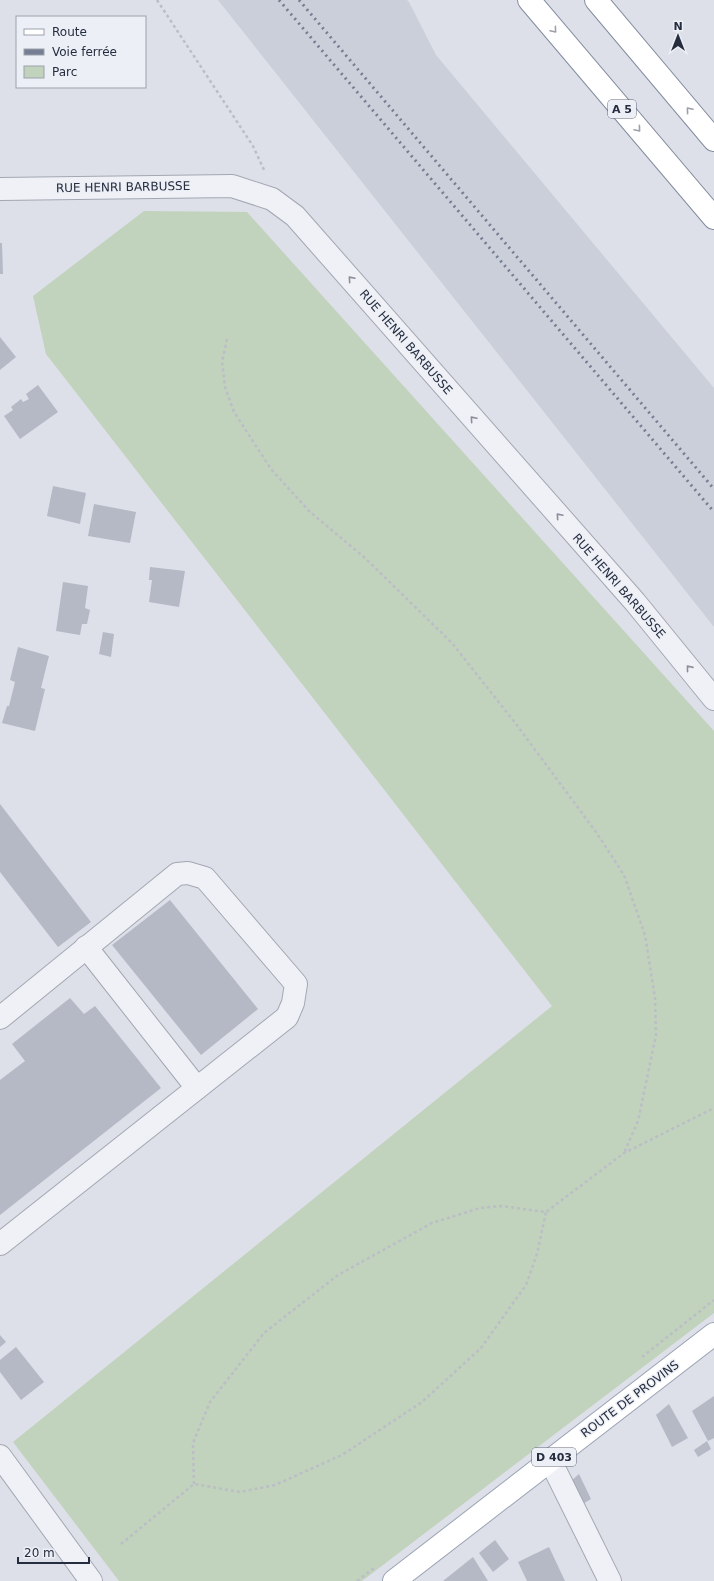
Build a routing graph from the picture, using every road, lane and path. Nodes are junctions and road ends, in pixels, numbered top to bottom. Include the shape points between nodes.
1 (157, 0) edge
2 (529, 0) edge
3 (596, 0) edge
4 (714, 140) edge
5 (6, 189) edge
6 (272, 199) junction
7 (714, 218) edge
8 (227, 339) dead end
9 (714, 699) edge
10 (86, 947) junction
11 (0, 1018) edge
12 (197, 1088) junction
13 (714, 1108) edge
14 (624, 1153) junction
15 (546, 1212) junction
16 (0, 1244) edge
17 (714, 1334) edge
18 (0, 1456) edge
19 (550, 1460) junction
20 (194, 1484) junction
21 (121, 1544) dead end
22 (91, 1581) edge
23 (394, 1581) edge
24 (610, 1581) edge

1 - 6 path via 253,146 266,176
2 -> 7 main road, A 5
4 -> 3 main road
5 - 6 street, RUE HENRI BARBUSSE via 232,186
9 -> 6 street, RUE HENRI BARBUSSE via 635,602 295,216
8 - 14 path via 222,362 225,387 234,412 271,469 309,511 365,558 452,643 516,724 596,832 624,875 645,935 655,998 656,1035 638,1120
10 - 11 street
10 - 12 street
10 - 12 street via 177,874 188,873 205,878 296,984 288,1017
12 - 16 street
13 - 14 path
14 - 15 path
15 - 20 path via 537,1254 526,1285 481,1348 422,1402 342,1455 275,1485 240,1492
15 - 20 path via 501,1206 480,1208 432,1223 338,1275 264,1333 210,1402 193,1443
17 - 19 main road, ROUTE DE PROVINS / D 403
18 - 22 street
19 - 23 main road, ROUTE DE PROVINS / D 403
19 - 24 street
20 - 21 path

